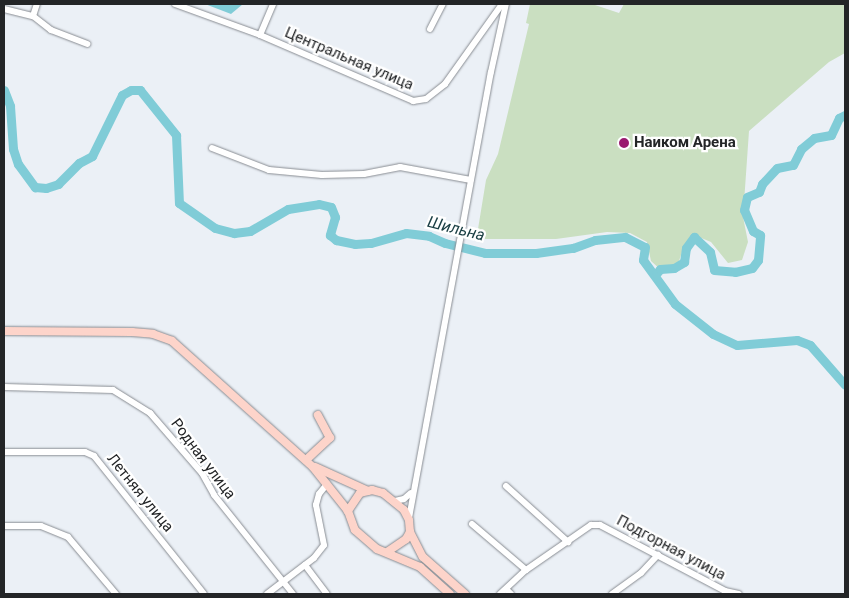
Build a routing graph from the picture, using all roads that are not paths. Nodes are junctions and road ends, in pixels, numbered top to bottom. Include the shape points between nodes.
1 (37, 4) edge
2 (175, 4) edge
3 (273, 4) edge
4 (443, 4) edge
5 (504, 4) edge
6 (186, 6) edge
7 (4, 9) edge
8 (33, 16) junction
9 (490, 21) junction
10 (500, 26) junction
11 (430, 29) dead end
12 (260, 34) junction
13 (88, 44) dead end
14 (212, 148) dead end
15 (471, 180) junction
16 (4, 330) edge
17 (4, 387) edge
18 (318, 416) dead end
19 (4, 452) edge
20 (306, 460) junction
21 (313, 467) junction
22 (327, 484) junction
23 (506, 486) dead end
24 (368, 491) junction
25 (411, 493) junction
26 (395, 501) junction
27 (348, 511) junction
28 (409, 520) junction
29 (472, 524) dead end
30 (4, 526) edge
31 (410, 532) junction
32 (568, 542) junction
33 (387, 552) junction
34 (658, 555) junction
35 (305, 565) junction
36 (526, 570) junction
37 (284, 582) junction
38 (506, 589) junction
39 (723, 592) edge
40 (116, 594) edge
41 (204, 594) edge
42 (267, 594) edge
43 (293, 594) edge
44 (327, 594) edge
45 (450, 594) edge
46 (466, 594) edge
47 (500, 594) edge
48 (512, 594) edge
49 (612, 594) edge
50 (739, 594) edge

1 - 8 street
2 - 6 street, Центральная улица
3 - 12 street
4 - 11 street
5 - 9 street, Центральная улица
5 - 10 street
6 - 12 street, Центральная улица
7 - 8 street
8 - 13 street via 51,30
9 - 10 street via 496,20
9 - 12 street, Центральная улица via 445,84 436,93 419,101 404,99
10 - 15 street
14 - 15 street via 269,170 322,175 364,174 400,167
15 - 25 street
16 - 20 main road via 132,332 153,334 172,341
17 - 37 street, Родная улица via 102,389 125,395 162,425
18 - 20 main road via 330,438
19 - 41 street, Летняя улица via 85,452 94,456
20 - 21 main road
21 - 22 main road
21 - 24 main road
22 - 27 main road
22 - 35 street via 316,505 324,545
23 - 32 street
24 - 26 main road via 383,493
24 - 27 main road via 360,493
25 - 26 street
25 - 28 street
26 - 28 main road
27 - 33 main road via 355,530 377,549
28 - 31 main road
29 - 36 street
30 - 40 street via 41,526 68,536
31 - 33 main road via 401,545
31 - 46 main road via 423,557
32 - 34 street, Подгорная улица via 591,525 600,526
32 - 36 street
33 - 45 main road via 420,567
34 - 39 street, Подгорная улица
34 - 49 street via 641,573
35 - 37 street
35 - 44 street
36 - 38 street
37 - 42 street
37 - 43 street, Родная улица
38 - 47 street
38 - 48 street
39 - 50 street, Подгорная улица

